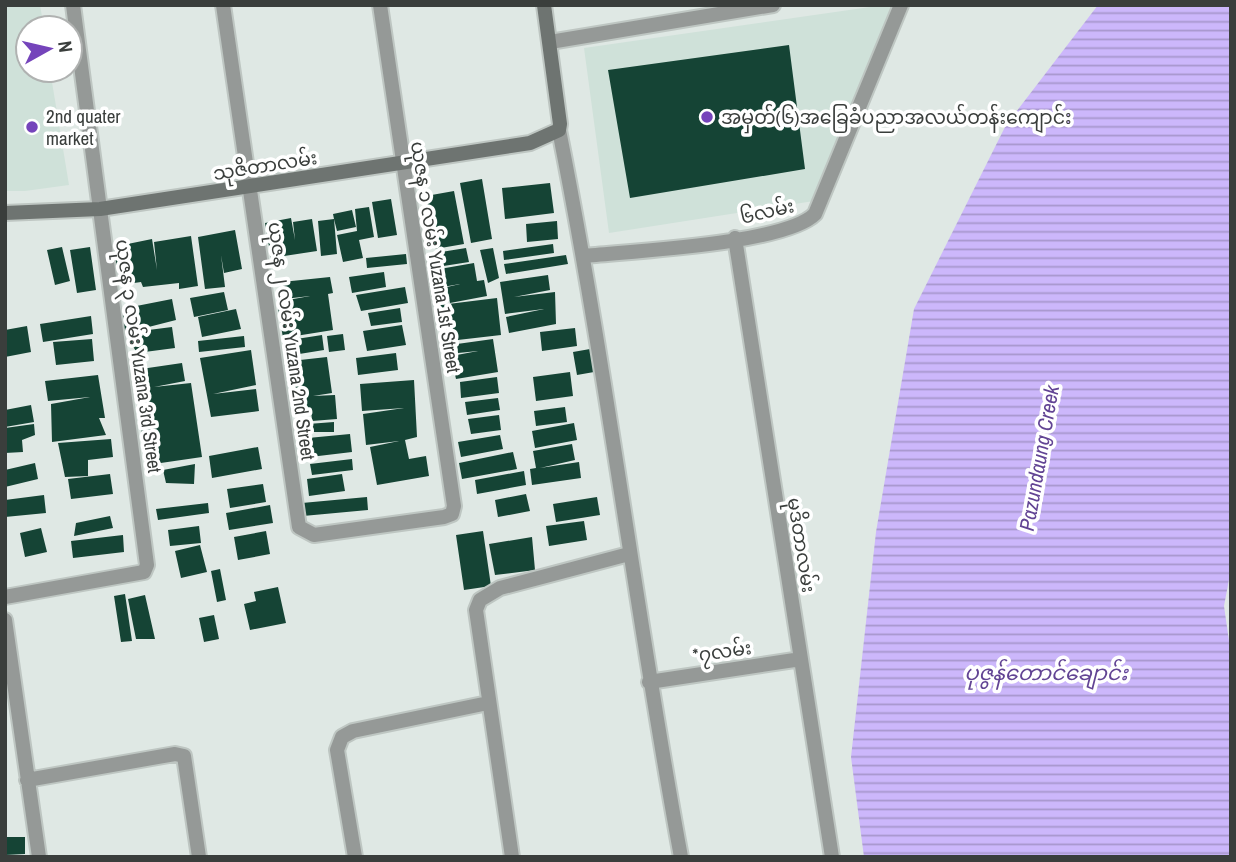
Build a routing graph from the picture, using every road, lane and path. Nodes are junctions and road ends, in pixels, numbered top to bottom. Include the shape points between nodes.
1 (73, 5) edge
2 (223, 5) edge
3 (380, 5) edge
4 (544, 5) edge
5 (773, 5) edge
6 (901, 5) edge
7 (550, 42) junction
8 (559, 130) junction
9 (402, 163) junction
10 (251, 187) junction
11 (100, 209) junction
12 (5, 213) edge
13 (735, 238) junction
14 (584, 256) junction
15 (452, 514) joint
16 (629, 554) junction
17 (5, 597) edge
18 (5, 621) edge
19 (800, 659) junction
20 (649, 681) junction
21 (488, 704) junction
22 (27, 779) junction
23 (39, 857) edge
24 (200, 857) edge
25 (355, 857) edge
26 (512, 857) edge
27 (681, 857) edge
28 (832, 857) edge

1 - 11 street, ယုဇန ၃ လမ်း Yuzana 3rd Street
2 - 10 street, ယုဇန ၂ လမ်း Yuzana 2nd Street
3 - 9 street, ယုဇန ၁ လမ်း Yuzana 1st Street
4 - 7 main road
5 - 7 street
6 - 13 street, ၆လမ်း via 815,214 806,223
7 - 8 main road
8 - 9 main road, သုဇိတာလမ်း via 530,143
8 - 14 street
9 - 10 main road, သုဇိတာလမ်း
9 - 15 street, ယုဇန ၁ လမ်း Yuzana 1st Street
10 - 11 main road, သုဇိတာလမ်း
10 - 15 street, ယုဇန ၂ လမ်း Yuzana 2nd Street via 299,527 314,535
11 - 12 main road, သုဇိတာလမ်း
11 - 17 street, ယုဇန ၃ လမ်း Yuzana 3rd Street via 146,569
13 - 14 street, ၆လမ်း
13 - 19 street, မုဒိတာလမ်း
14 - 16 street
16 - 20 street
16 - 21 street via 500,588 481,600 476,610 477,628
18 - 22 street
19 - 20 street, *၇လမ်း
19 - 28 street, မုဒိတာလမ်း
20 - 27 street
21 - 25 street via 342,737 337,750
21 - 26 street
22 - 23 street
22 - 24 street via 184,756

